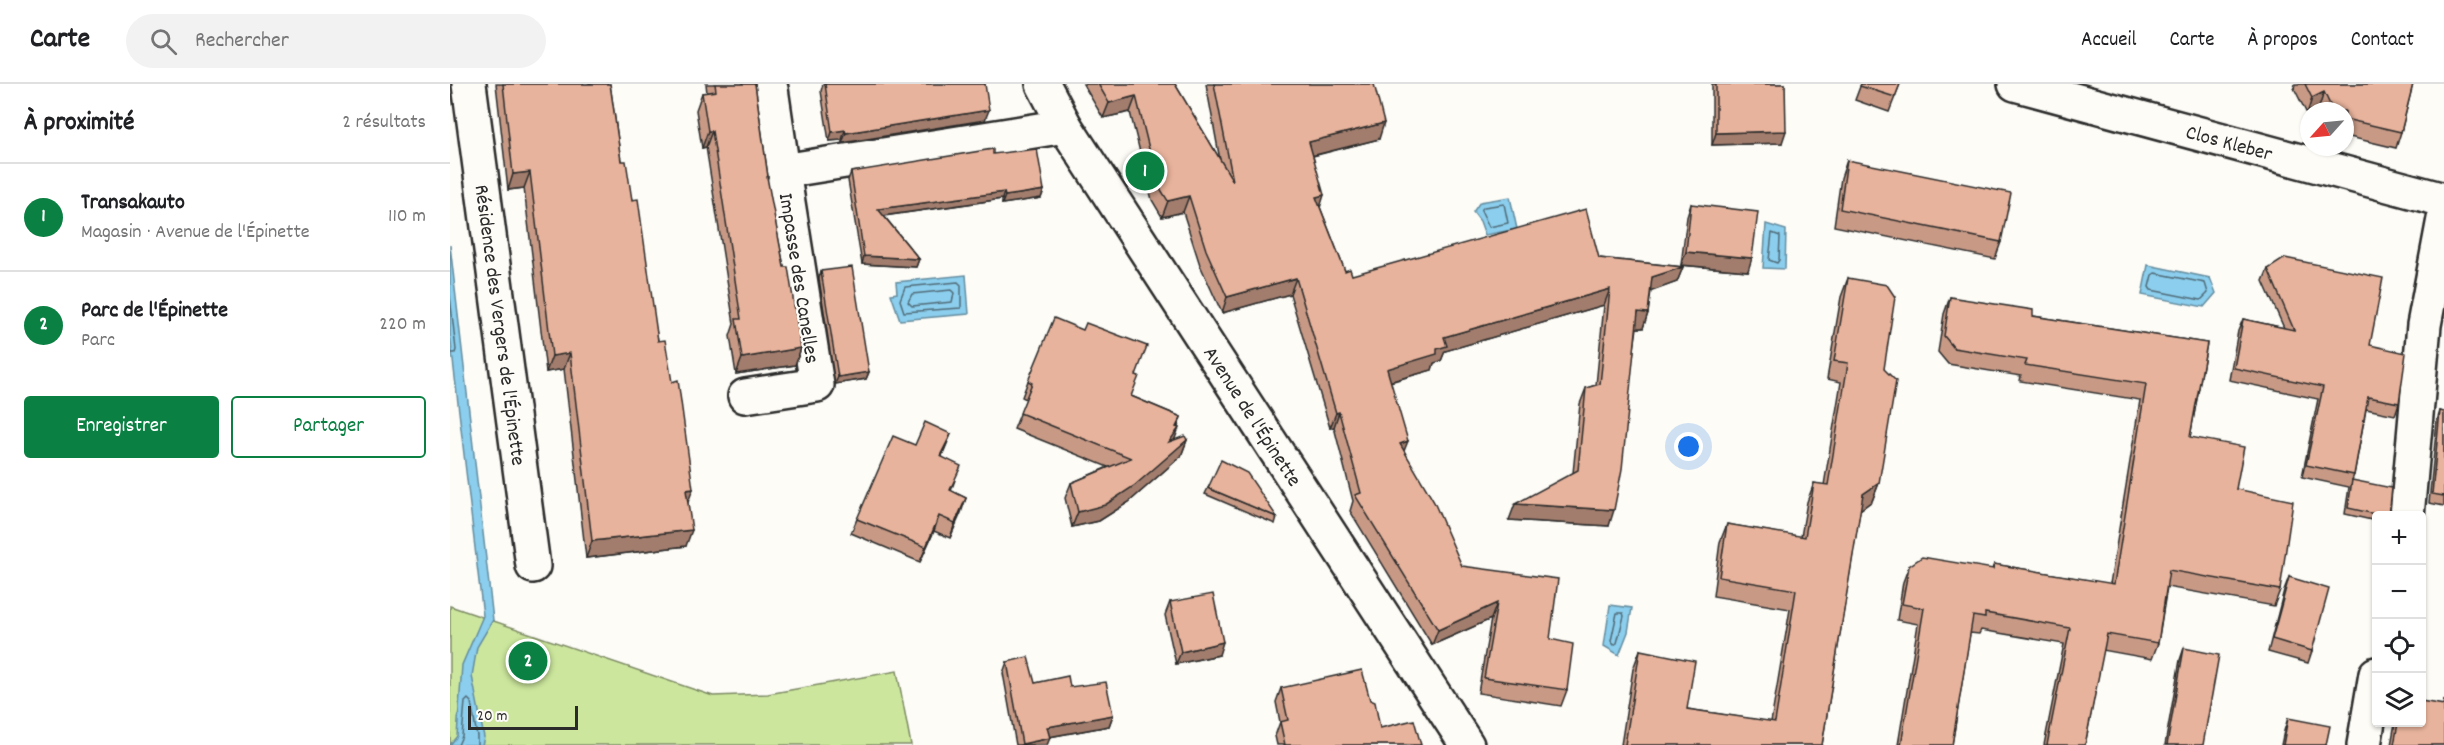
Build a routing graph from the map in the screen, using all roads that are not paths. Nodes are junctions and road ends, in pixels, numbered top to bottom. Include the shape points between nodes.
1 (469, 84) edge
2 (1043, 84) edge
3 (2015, 84) edge
4 (771, 89) dead end
5 (1065, 126) junction
6 (783, 171) junction
7 (2444, 200) edge
8 (2444, 219) edge
9 (745, 396) dead end
10 (2407, 511) edge
11 (533, 566) dead end
12 (2372, 698) edge
13 (1467, 745) edge
14 (2364, 745) edge

1 - 11 street, Résidence des Vergers de l'Épinette
2 - 5 street, Avenue de l'Épinette
3 - 7 street, Clos Kleber
4 - 6 street, Impasse des Canelles
5 - 6 street, Impasse des Canelles
5 - 13 street, Avenue de l'Épinette
6 - 9 street, Impasse des Canelles via 817,385
8 - 10 street via 2424,325
12 - 14 street

